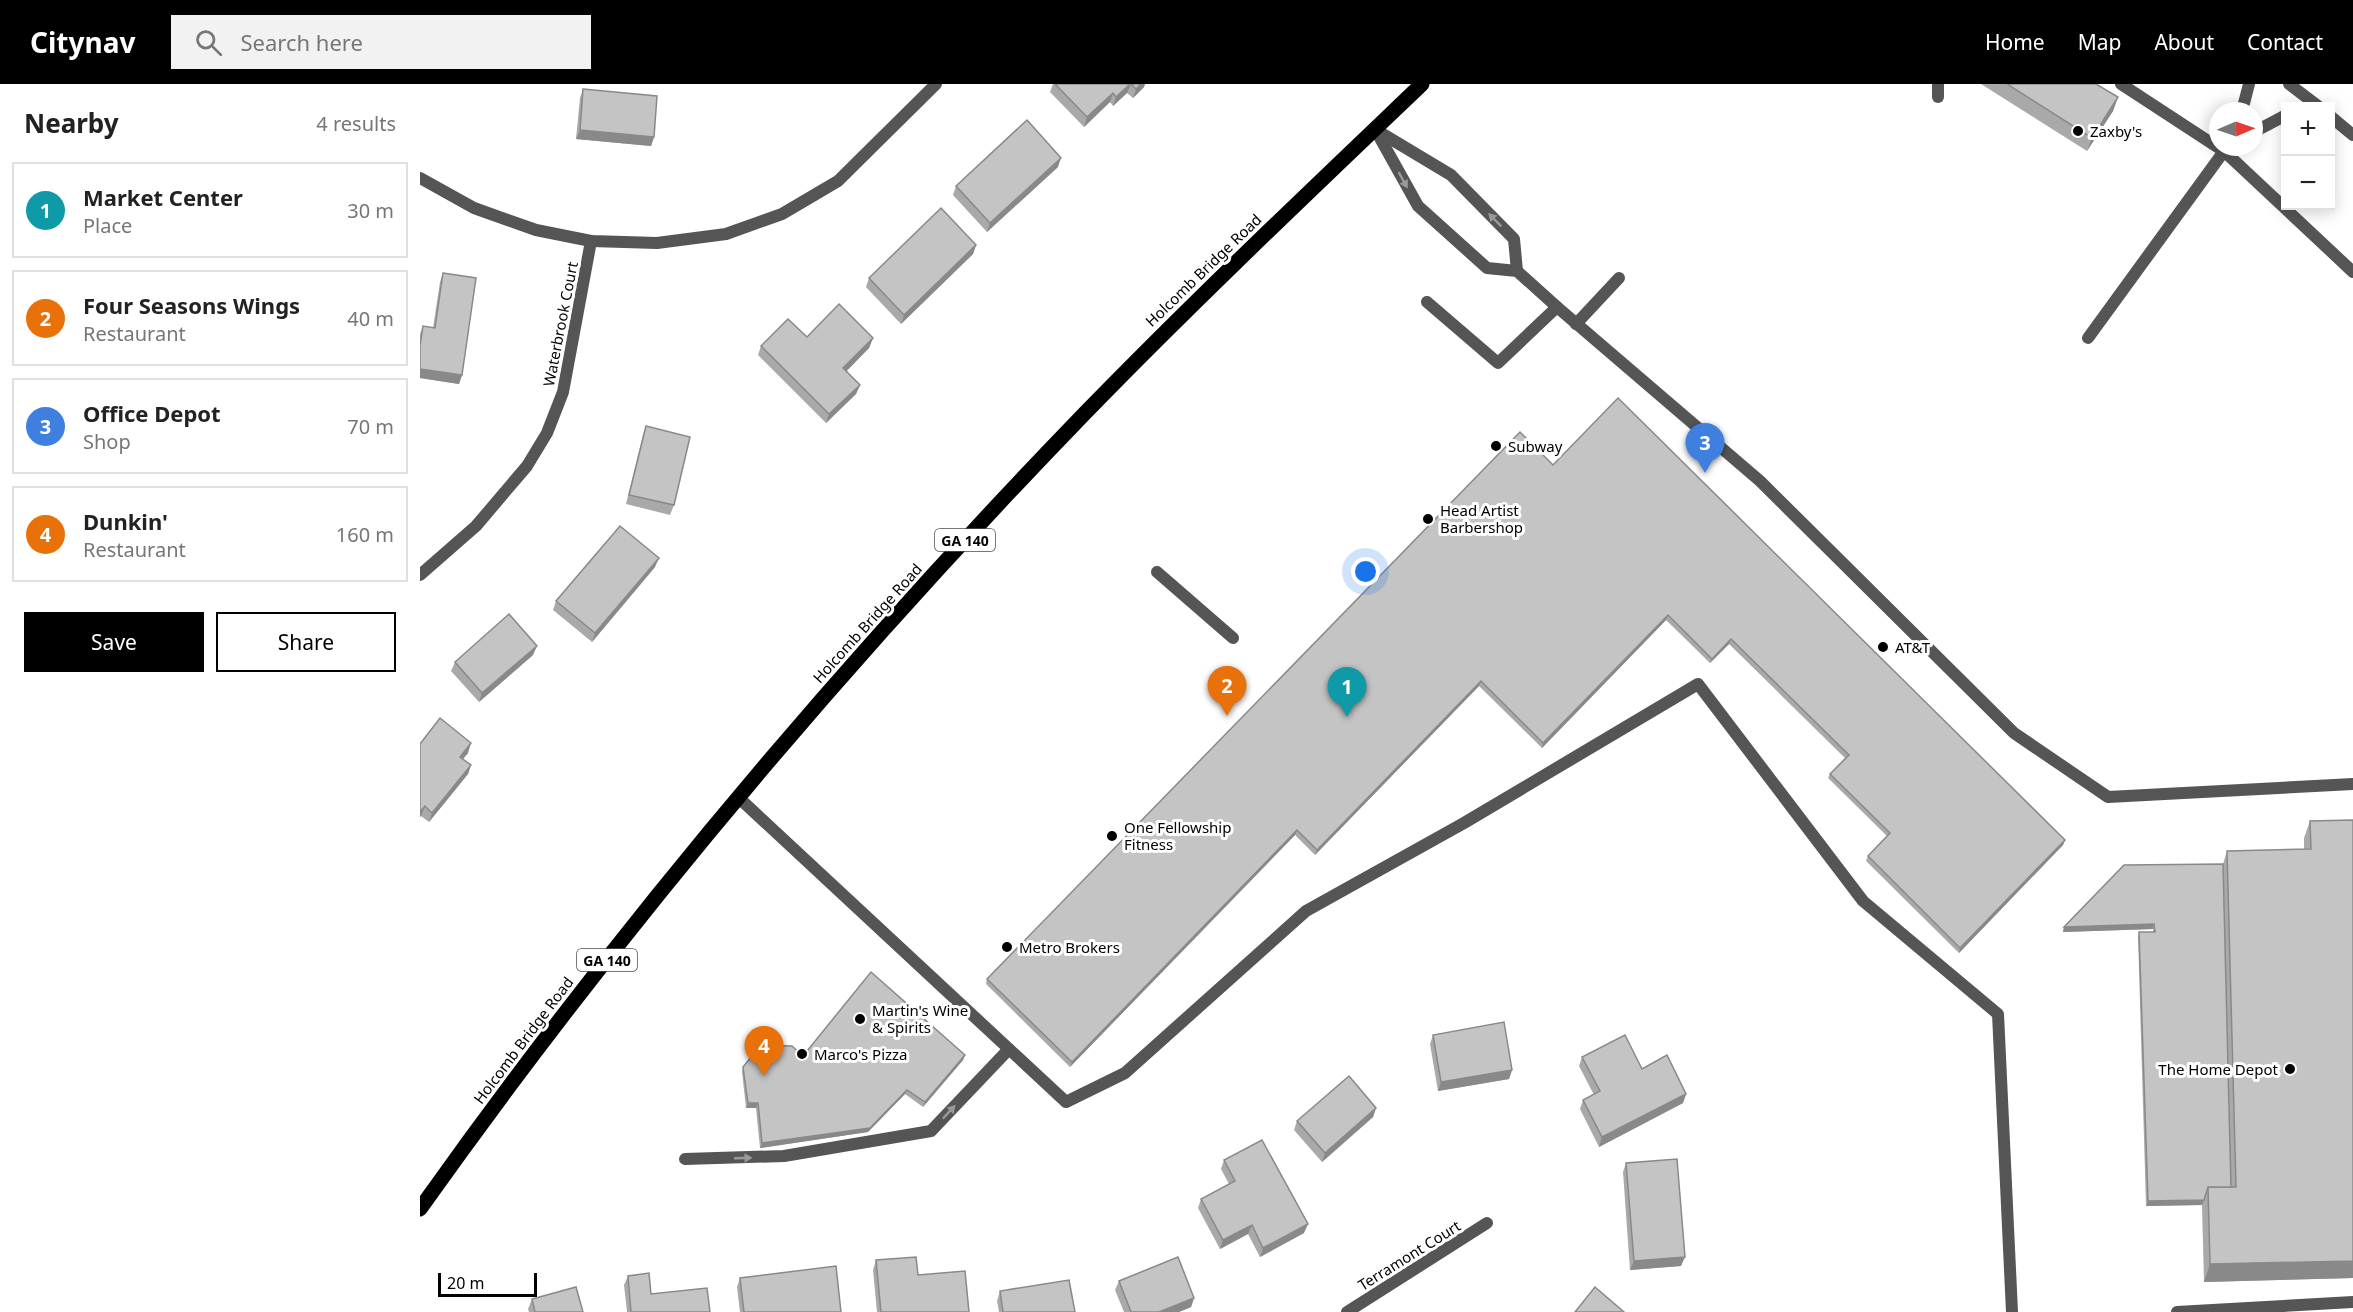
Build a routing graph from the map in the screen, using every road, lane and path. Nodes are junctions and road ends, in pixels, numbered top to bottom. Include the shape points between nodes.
1 (936, 84) edge
2 (1422, 84) edge
3 (1938, 84) edge
4 (2121, 84) edge
5 (2249, 84) edge
6 (2289, 84) edge
7 (1938, 97) dead end
8 (2244, 102) edge
9 (2313, 102) edge
10 (2281, 118) edge
11 (2335, 119) edge
12 (2263, 127) edge
13 (1375, 129) junction
14 (2353, 135) edge
15 (2209, 138) edge
16 (2223, 156) edge
17 (2235, 156) edge
18 (420, 177) edge
19 (591, 242) junction
20 (1517, 271) junction
21 (2353, 272) edge
22 (1619, 278) dead end
23 (1428, 302) dead end
24 (1557, 307) junction
25 (1576, 324) junction
26 (2088, 338) dead end
27 (1157, 572) dead end
28 (420, 575) edge
29 (1233, 638) dead end
30 (2353, 784) edge
31 (739, 798) junction
32 (1009, 1048) junction
33 (685, 1159) dead end
34 (420, 1209) edge
35 (1487, 1223) dead end
36 (2353, 1302) edge
37 (1347, 1312) edge
38 (2012, 1312) edge
39 (2177, 1312) edge

1 - 19 street via 838,181 782,214 726,234 657,243
2 - 13 main road, Holcomb Bridge Road / GA 140
3 - 7 street
4 - 15 street
5 - 8 street
6 - 9 street
10 - 12 street
11 - 14 street
20 -> 13 street via 1514,239 1451,175
13 -> 20 street via 1418,206 1487,268
13 - 31 main road, Holcomb Bridge Road / GA 140 via 1046,453 883,630
16 - 26 street
17 - 21 street
18 - 19 street via 474,208 536,230
19 - 28 street, Waterbrook Court via 563,392 547,433 527,466 476,525
20 - 24 street
22 - 25 street
23 - 24 street via 1498,363
24 - 25 street
25 - 30 street via 1760,481 2014,734 2108,797
27 - 29 street
31 - 32 street
31 - 34 main road, Holcomb Bridge Road / GA 140 via 579,995
33 -> 32 street via 784,1156 931,1131
32 - 38 street via 1066,1102 1125,1073 1306,911 1464,823 1698,684 1863,902 1998,1014
35 - 37 street, Terramont Court
36 - 39 street

